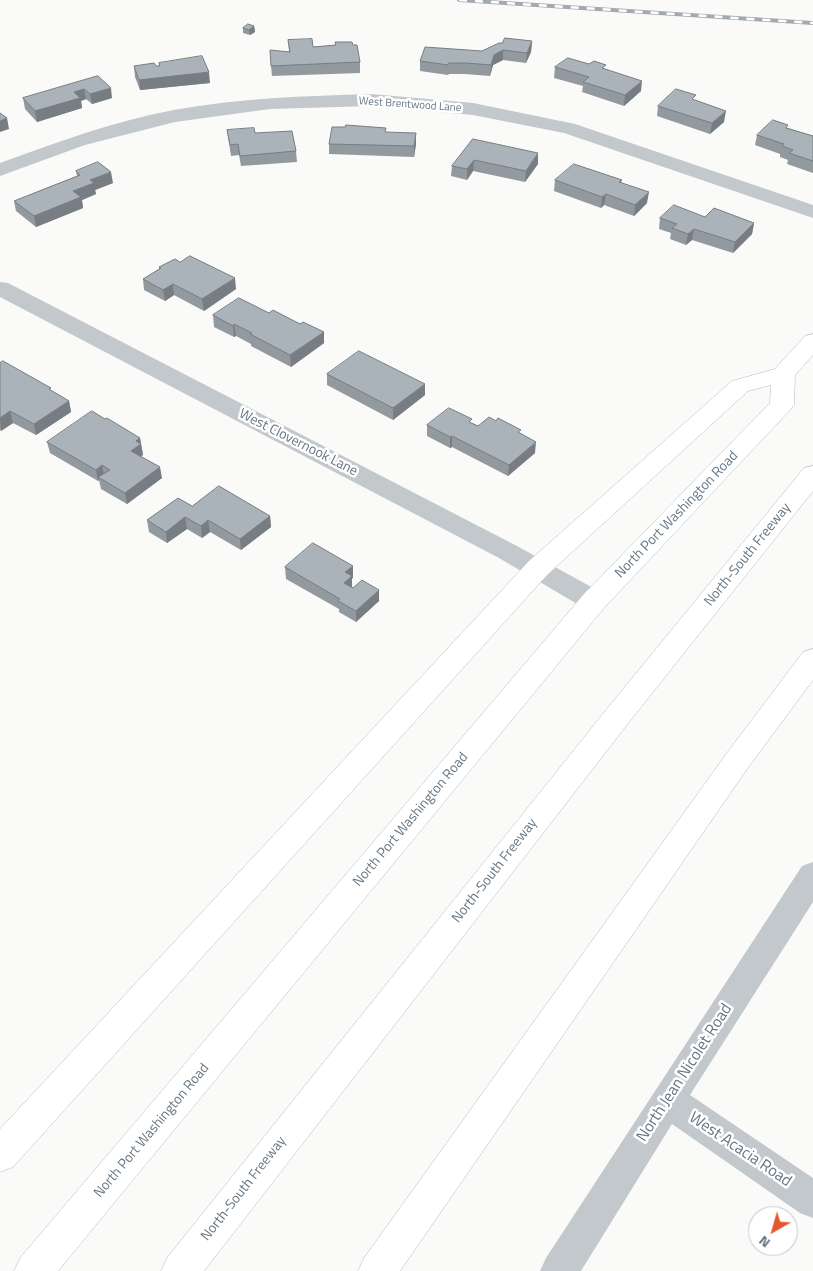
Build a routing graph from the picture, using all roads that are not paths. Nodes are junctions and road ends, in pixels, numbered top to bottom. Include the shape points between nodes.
1 (0, 170) edge
2 (813, 212) edge
3 (0, 288) edge
4 (813, 341) edge
5 (783, 374) junction
6 (813, 474) edge
7 (538, 568) junction
8 (594, 601) junction
9 (813, 659) edge
10 (813, 876) edge
11 (667, 1100) junction
12 (0, 1155) edge
13 (813, 1200) edge
14 (33, 1271) edge
15 (180, 1271) edge
16 (377, 1271) edge
17 (559, 1271) edge

1 - 2 street, West Brentwood Lane via 78,141 174,116 270,103 371,100 473,109 568,128
3 - 7 street, West Clovernook Lane
4 - 5 main road
5 - 7 main road via 740,386
5 - 8 main road, North Port Washington Road via 782,405
6 - 15 main road, North-South Freeway via 616,718
7 - 8 street, West Clovernook Lane
7 - 12 main road
8 - 14 main road, North Port Washington Road
9 - 16 main road via 737,761
10 - 11 street, North Jean Nicolet Road
11 - 13 street, West Acacia Road
11 - 17 street, North Jean Nicolet Road

